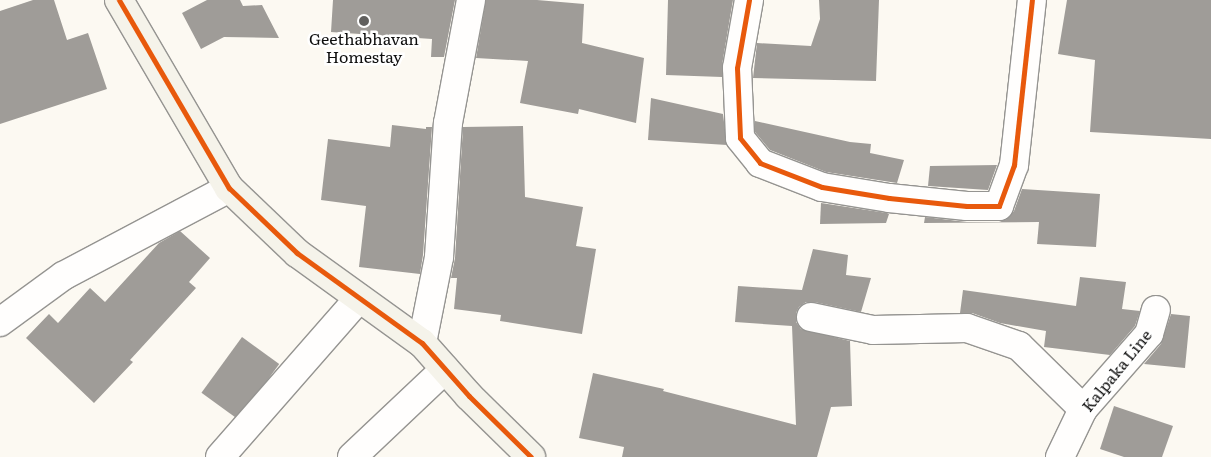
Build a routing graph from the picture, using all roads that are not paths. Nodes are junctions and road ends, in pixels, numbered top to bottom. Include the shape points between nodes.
1 (118, 0) edge
2 (472, 0) edge
3 (749, 0) edge
4 (1032, 0) edge
5 (229, 188) junction
6 (359, 298) junction
7 (1156, 310) dead end
8 (811, 317) dead end
9 (0, 322) edge
10 (422, 343) junction
11 (445, 369) junction
12 (1083, 409) junction
13 (220, 457) edge
14 (352, 457) edge
15 (530, 457) edge
16 (1060, 457) edge

1 - 5 street
2 - 10 street via 448,123 439,257
3 - 4 street via 737,68 740,138 760,163 822,187 967,206 999,206 1014,165
5 - 6 street via 297,254
5 - 9 street via 63,276
6 - 10 street
6 - 13 street
7 - 12 street, Kalpaka Line via 1149,334
8 - 12 street via 872,330 967,328 1018,346
10 - 11 street
11 - 14 street
11 - 15 street
12 - 16 street, Kalpaka Line

